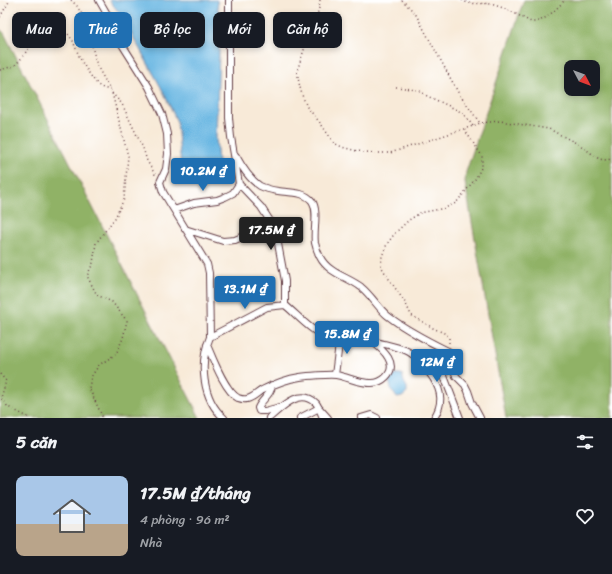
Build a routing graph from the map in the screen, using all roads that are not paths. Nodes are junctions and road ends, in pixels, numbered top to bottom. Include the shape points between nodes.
1 (99, 0) edge
2 (229, 0) edge
3 (233, 151) junction
4 (239, 184) junction
5 (174, 210) junction
6 (272, 224) junction
7 (185, 229) junction
8 (285, 305) junction
9 (338, 335) junction
10 (210, 337) junction
11 (372, 341) junction
12 (207, 344) junction
13 (448, 351) junction
14 (335, 375) junction
15 (272, 385) junction
16 (282, 407) junction
17 (319, 408) junction
18 (224, 418) edge
19 (269, 418) edge
20 (300, 418) edge
21 (323, 418) edge
22 (328, 418) edge
23 (361, 418) edge
24 (377, 418) edge
25 (434, 418) edge
26 (460, 418) edge
27 (480, 418) edge

1 - 5 street via 162,114 168,154 166,169 160,182
2 - 3 street via 229,118
3 - 4 street
3 - 13 street via 244,170 260,186 269,190 299,194 312,202 315,208 315,243 322,260 332,270 361,287 388,316 418,336
4 - 5 street via 233,193 225,197
4 - 6 street via 261,207
5 - 7 street
6 - 7 street via 235,240 223,241
6 - 8 street via 283,266
7 - 10 street via 207,264
8 - 9 street via 311,329 320,334
8 - 10 street via 267,307
9 - 11 street
9 - 14 street
10 - 12 street
11 - 14 street via 390,361 390,372 384,378 370,383
11 - 25 street via 405,350 418,359 437,384 440,393 440,407
12 - 15 street via 219,374 236,397 243,400 254,397
12 - 18 street via 204,366 207,393
13 - 26 street via 442,359 444,376
13 - 27 street via 456,376 465,385
14 - 15 street via 300,377
15 - 16 street via 272,389 258,408 259,411
16 - 17 street via 294,399 304,397 316,403
16 - 19 street
17 - 20 street
17 - 21 street
17 - 22 street
23 - 24 street via 371,415

